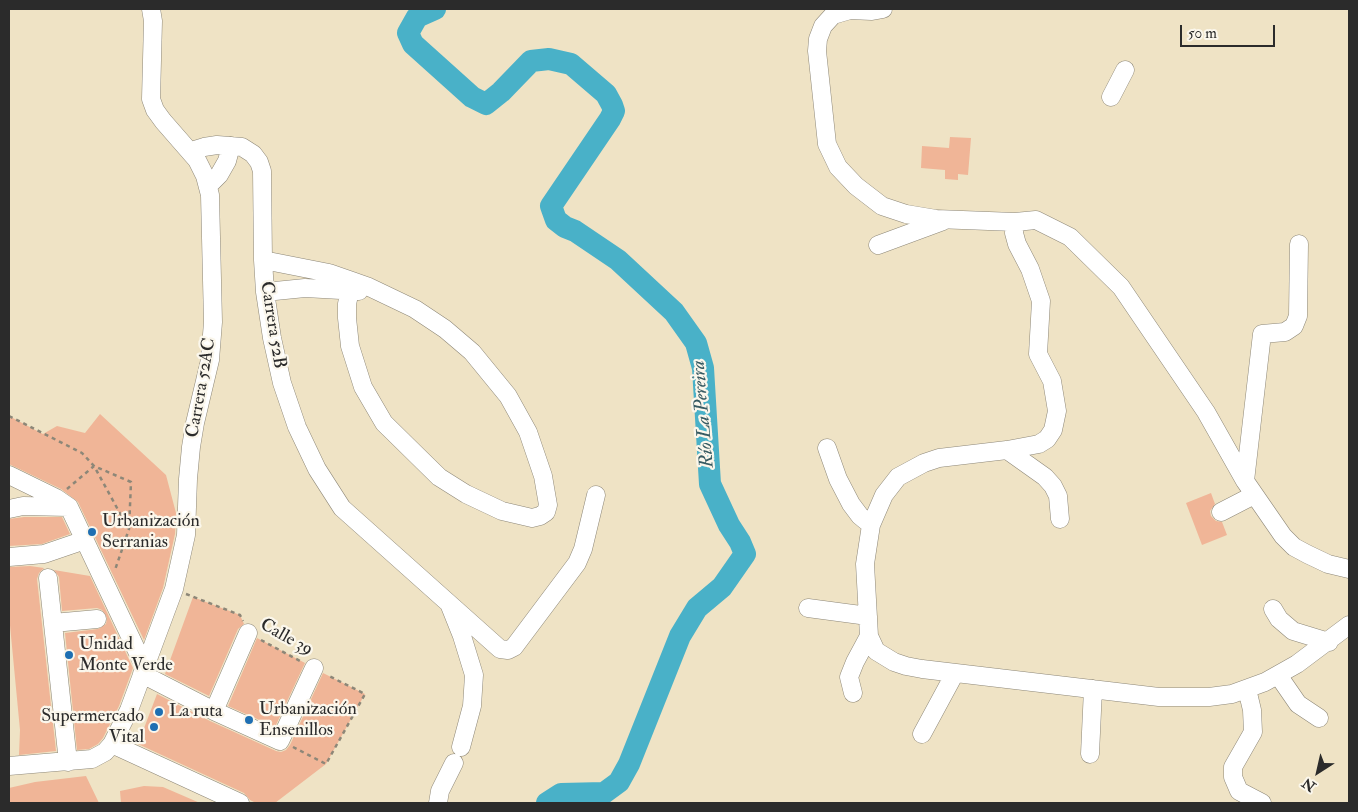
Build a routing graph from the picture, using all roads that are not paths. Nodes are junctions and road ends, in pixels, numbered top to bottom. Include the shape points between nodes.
1 (151, 9) edge
2 (883, 9) edge
3 (1125, 70) dead end
4 (1111, 97) dead end
5 (231, 146) junction
6 (191, 151) junction
7 (208, 186) junction
8 (949, 219) junction
9 (1015, 222) junction
10 (1300, 244) dead end
11 (878, 245) dead end
12 (263, 260) junction
13 (351, 285) junction
14 (265, 292) junction
15 (827, 448) dead end
16 (1007, 450) junction
17 (9, 475) edge
18 (1250, 488) junction
19 (596, 495) dead end
20 (62, 502) junction
21 (16, 508) edge
22 (1220, 512) dead end
23 (1060, 519) dead end
24 (871, 525) junction
25 (85, 540) junction
26 (9, 557) edge
27 (1349, 569) edge
28 (48, 578) dead end
29 (449, 604) junction
30 (808, 608) dead end
31 (1273, 609) dead end
32 (868, 616) junction
33 (97, 619) dead end
34 (53, 623) junction
35 (1349, 625) edge
36 (248, 634) road end
37 (869, 636) junction
38 (1329, 642) junction
39 (314, 668) road end
40 (143, 671) junction
41 (955, 673) junction
42 (1278, 675) junction
43 (1093, 689) junction
44 (1247, 689) junction
45 (853, 693) dead end
46 (214, 710) junction
47 (1319, 718) dead end
48 (922, 734) dead end
49 (112, 744) junction
50 (1090, 754) dead end
51 (68, 762) junction
52 (9, 766) edge
53 (240, 803) edge
54 (438, 803) edge
55 (1262, 803) edge

1 - 6 street, Carrera 52AC via 151,99 162,121
2 - 8 street via 850,10 833,15 823,26 817,51 827,144 838,166 856,186 882,206 906,214
3 - 4 street
5 - 6 street, Carrera 52B
5 - 7 street via 219,175
5 - 12 street, Carrera 52B via 242,147 253,154 262,171
6 - 7 street, Carrera 52AC
7 - 40 street, Carrera 52AC via 210,360 195,423 186,535 174,589
8 - 9 street
8 - 11 street
9 - 16 street via 1017,244 1041,301 1038,354 1052,381 1058,411 1047,439 1039,444
9 - 18 street via 1036,220 1070,237 1121,287 1206,412
10 - 18 street via 1298,316 1294,326 1286,332 1262,334
12 - 13 street via 329,273
12 - 14 street, Carrera 52B
13 - 13 street via 416,309 472,352 508,396 528,432 543,476 548,505 546,512 532,518 502,511 466,494 439,477 384,423 363,388 350,346 347,318
13 - 14 street
14 - 29 street, Carrera 52B via 282,383 297,427 318,468 342,508
15 - 24 street via 838,479 852,504
16 - 23 street via 1053,486 1058,496
16 - 24 street via 938,458 898,477 884,495
17 - 20 street
18 - 22 street
18 - 27 street via 1294,547 1328,564
19 - 29 street, Carrera 52B via 577,563 514,647 508,650 500,648
20 - 21 street
20 - 25 street
24 - 32 street via 865,564
25 - 26 street via 44,554
25 - 40 street
28 - 34 street
29 - 54 street via 474,675 472,706 458,755 440,791
30 - 32 street
31 - 38 street via 1293,631
32 - 37 street
33 - 34 street
34 - 51 street
35 - 38 street
36 - 46 street
37 - 41 street via 876,650 894,662
37 - 45 street via 849,677
38 - 42 street
39 - 46 street via 280,741
40 - 46 street
40 - 49 street, Carrera 52AC
41 - 43 street
41 - 48 street
42 - 44 street
42 - 47 street via 1298,704
43 - 44 street via 1159,697 1208,698
43 - 50 street
44 - 55 street via 1253,732 1233,767 1233,777 1239,791
49 - 51 street via 92,760
49 - 53 street
51 - 52 street

